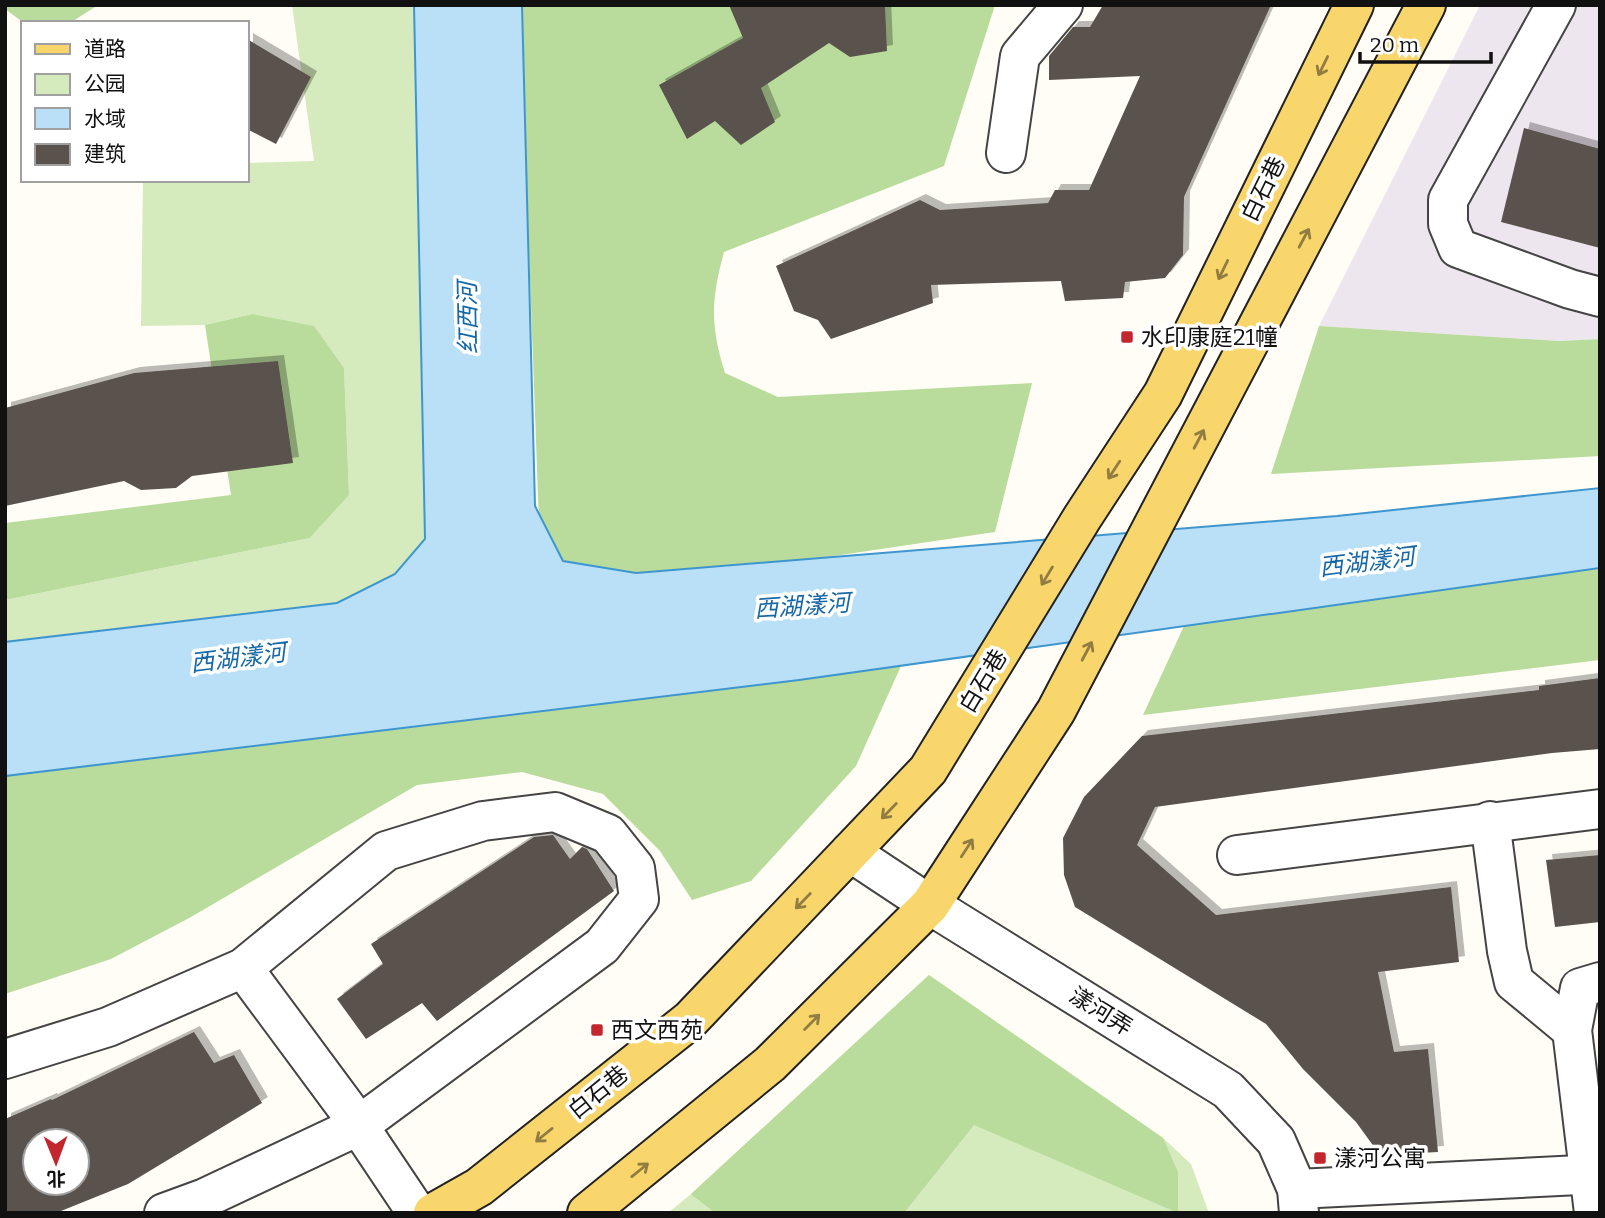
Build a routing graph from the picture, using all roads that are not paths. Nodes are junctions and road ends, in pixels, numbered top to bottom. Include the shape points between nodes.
1 (1063, 5) edge
2 (1354, 5) edge
3 (1426, 5) edge
4 (1556, 5) edge
5 (1006, 153) dead end
6 (1600, 297) edge
7 (1600, 809) edge
8 (1490, 821) junction
9 (850, 852) junction
10 (1237, 855) dead end
11 (930, 905) junction
12 (243, 968) junction
13 (1600, 982) edge
14 (1572, 1030) junction
15 (5, 1059) edge
16 (358, 1126) junction
17 (1594, 1174) edge
18 (1298, 1201) edge
19 (164, 1213) edge
20 (417, 1213) edge
21 (433, 1213) edge
22 (587, 1213) edge
23 (1594, 1213) edge

1 - 5 street via 1020,56
2 -> 9 main road, 白石巷 via 1163,394 928,770
11 -> 3 main road via 1056,711
4 - 6 street via 1448,200 1448,224 1458,248
7 - 8 street
8 - 10 street
8 - 14 street via 1514,982
9 - 11 street, 漾河弄
9 -> 21 main road, 白石巷 via 690,1020 479,1187
11 - 18 street, 漾河弄 via 1228,1090 1276,1141
22 -> 11 main road via 770,1064
12 - 15 street via 108,1027
12 - 16 street
12 - 16 street via 386,850 483,821 555,812 608,834 635,868 639,899 602,946
13 - 14 street via 1580,988
14 - 17 street
16 - 19 street
16 - 20 street
17 - 18 street
17 - 23 street

